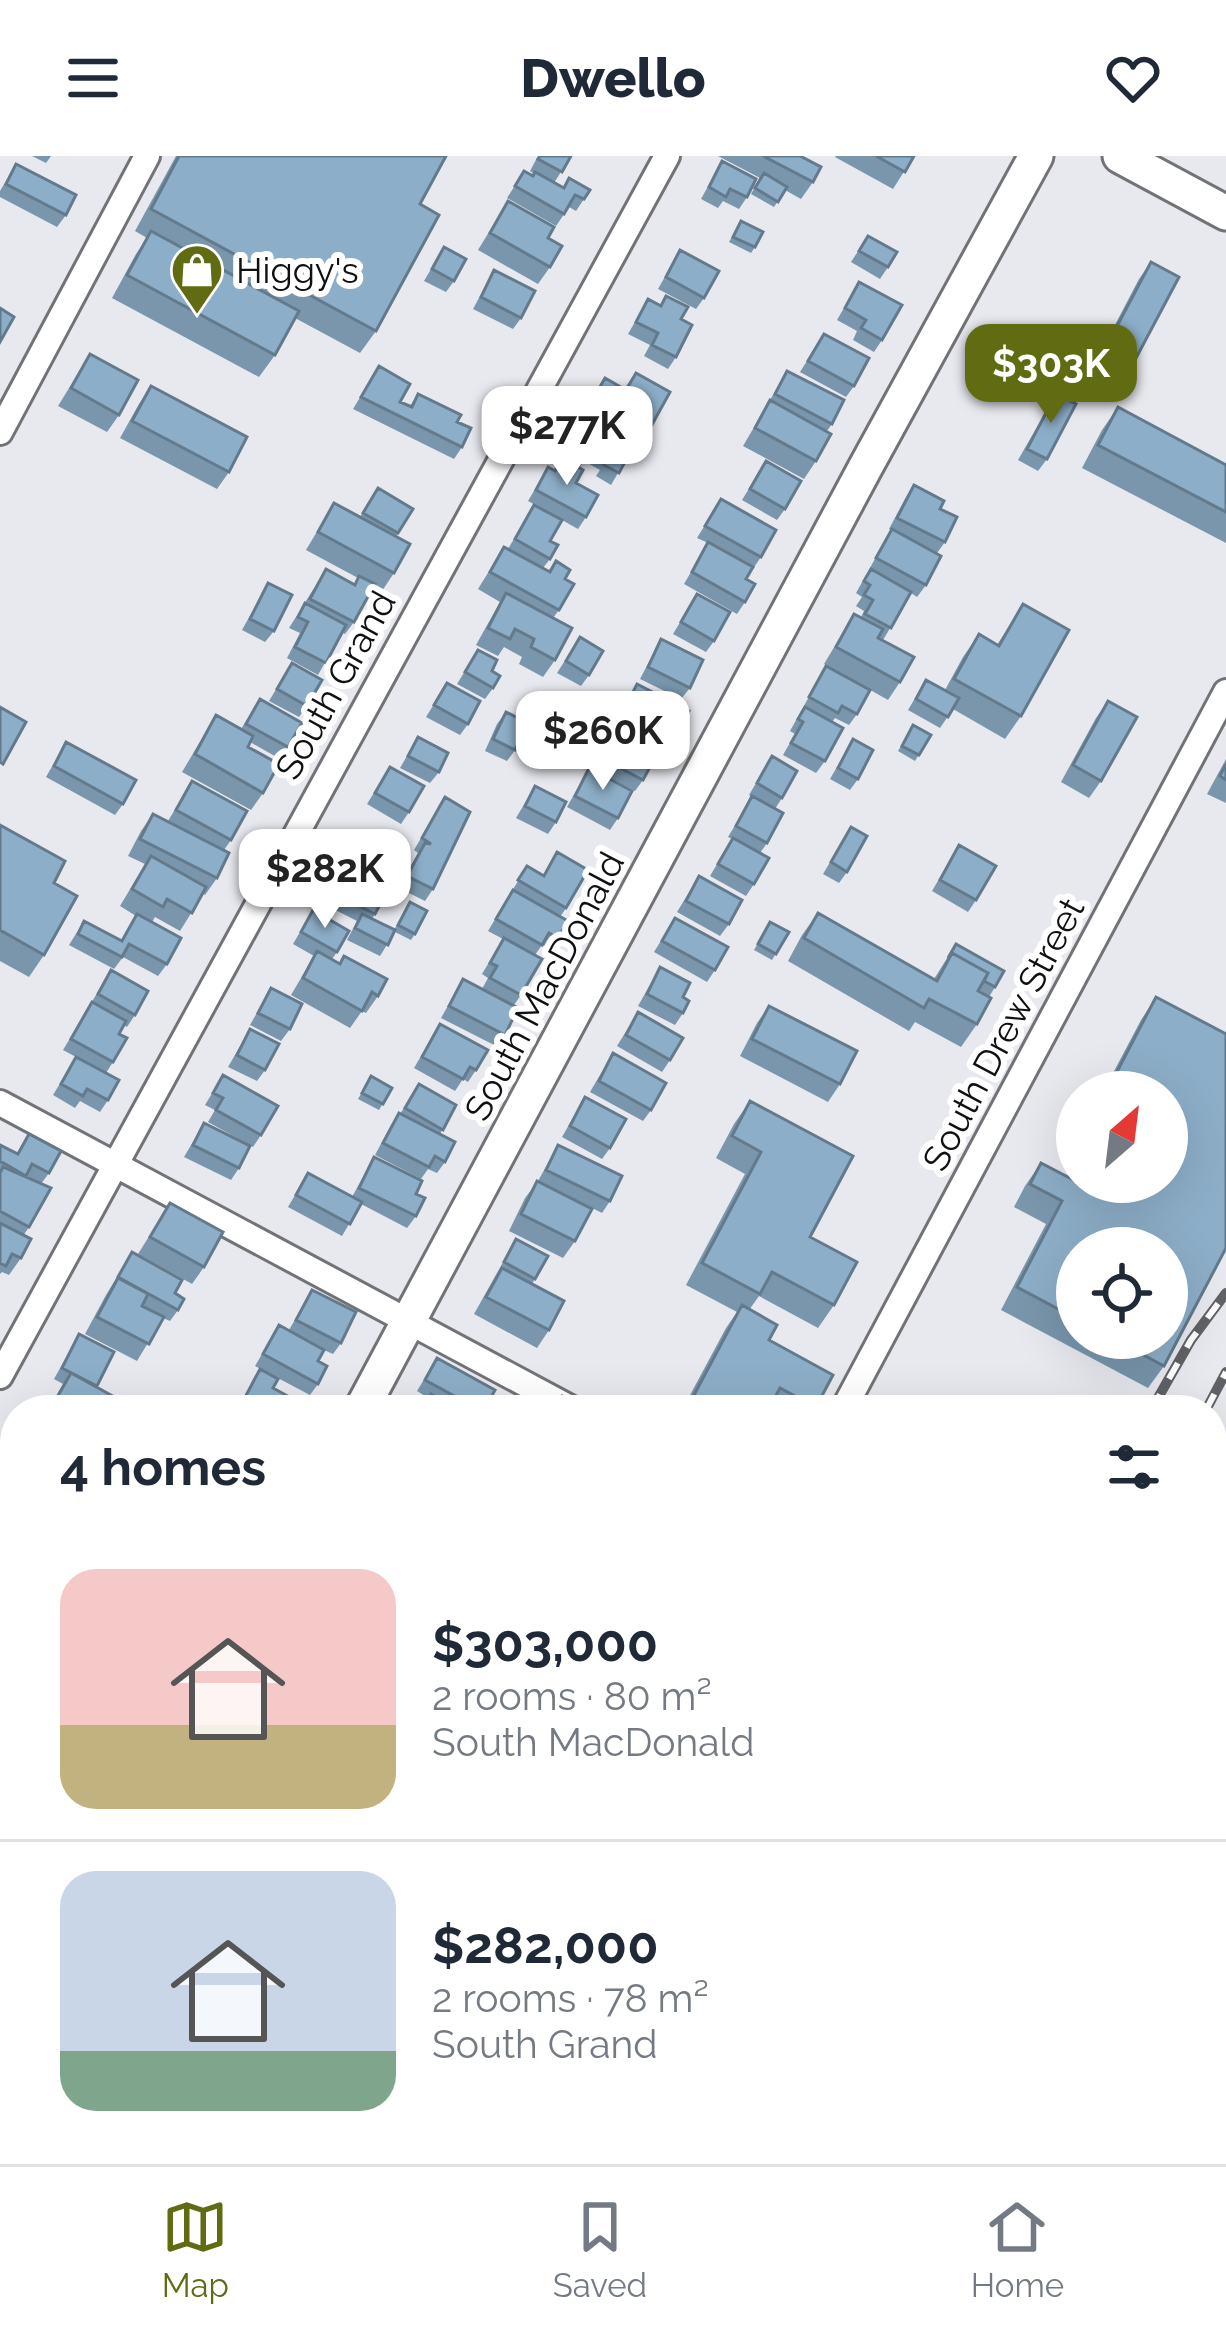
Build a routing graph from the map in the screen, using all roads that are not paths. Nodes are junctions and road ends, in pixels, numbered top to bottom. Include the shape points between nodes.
1 (147, 156) edge
2 (667, 156) edge
3 (1036, 156) edge
4 (1120, 156) edge
5 (1226, 213) edge
6 (0, 432) edge
7 (1226, 692) edge
8 (0, 1103) edge
9 (113, 1165) junction
10 (409, 1322) junction
11 (0, 1376) edge
12 (369, 1395) edge
13 (546, 1395) edge
14 (851, 1395) edge

1 - 6 street
2 - 9 street, South Grand
3 - 10 street, South MacDonald
4 - 5 street
7 - 14 street, South Drew Street
8 - 9 street
9 - 10 street
9 - 11 street, South Grand
10 - 12 street, South MacDonald
10 - 13 street

